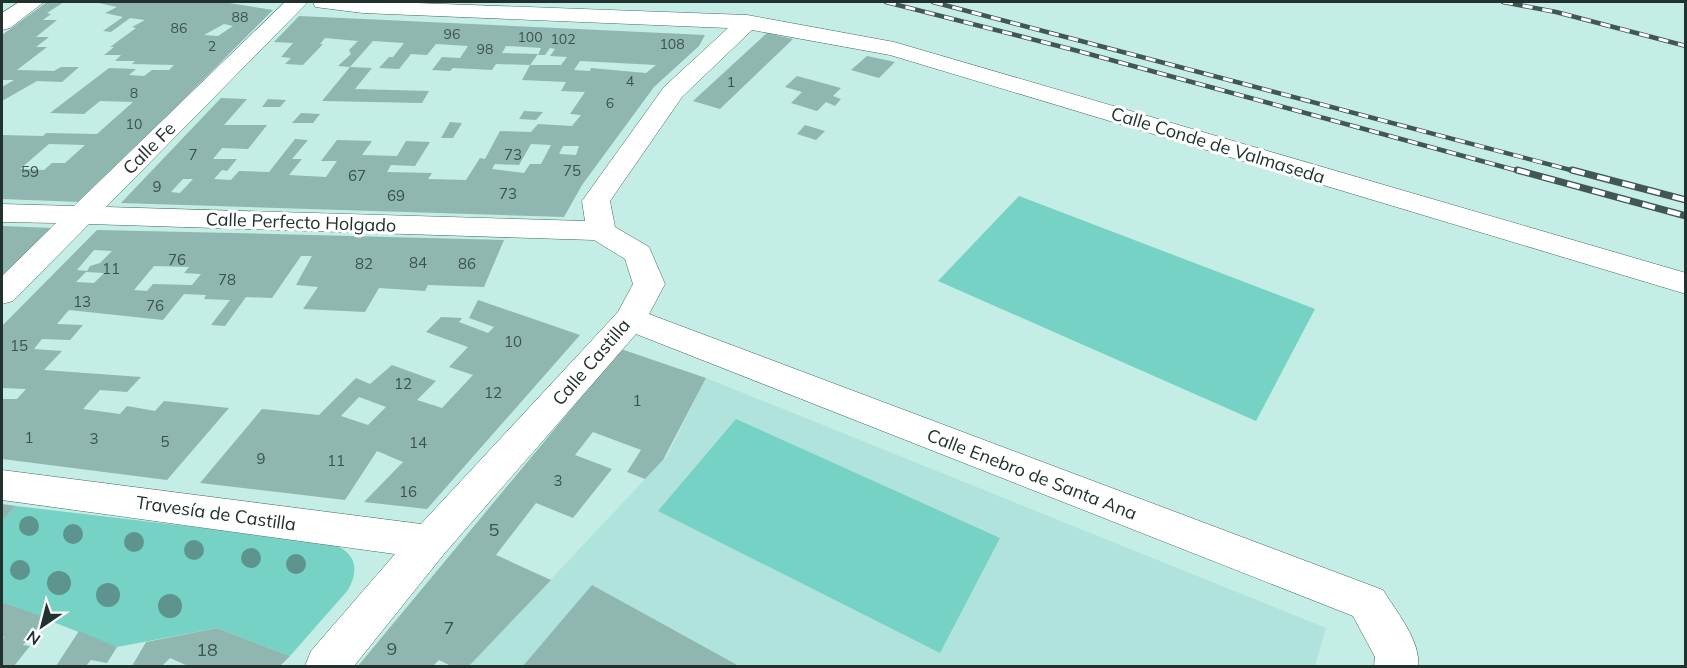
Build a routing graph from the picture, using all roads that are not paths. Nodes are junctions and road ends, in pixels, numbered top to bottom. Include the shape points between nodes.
1 (33, 2) edge
2 (297, 2) edge
3 (323, 2) edge
4 (747, 22) junction
5 (2, 23) edge
6 (2, 213) edge
7 (80, 216) junction
8 (601, 231) junction
9 (1686, 284) edge
10 (2, 294) edge
11 (630, 319) junction
12 (2, 484) edge
13 (430, 542) junction
14 (327, 666) edge
15 (1396, 666) edge

1 - 5 street
2 - 7 street, Calle Fe
3 - 4 street, Calle Conde de Valmaseda via 363,7
4 - 8 street via 674,92 596,201
4 - 9 street, Calle Conde de Valmaseda via 894,49
6 - 7 street, Calle Perfecto Holgado
7 - 8 street, Calle Perfecto Holgado
7 - 10 street, Calle Fe
8 - 11 street, Calle Castilla via 638,254 649,284
11 - 13 street, Calle Castilla
11 - 15 street, Calle Enebro de Santa Ana via 1368,603 1397,655
12 - 13 street, Travesía de Castilla
13 - 14 street, Calle Castilla

